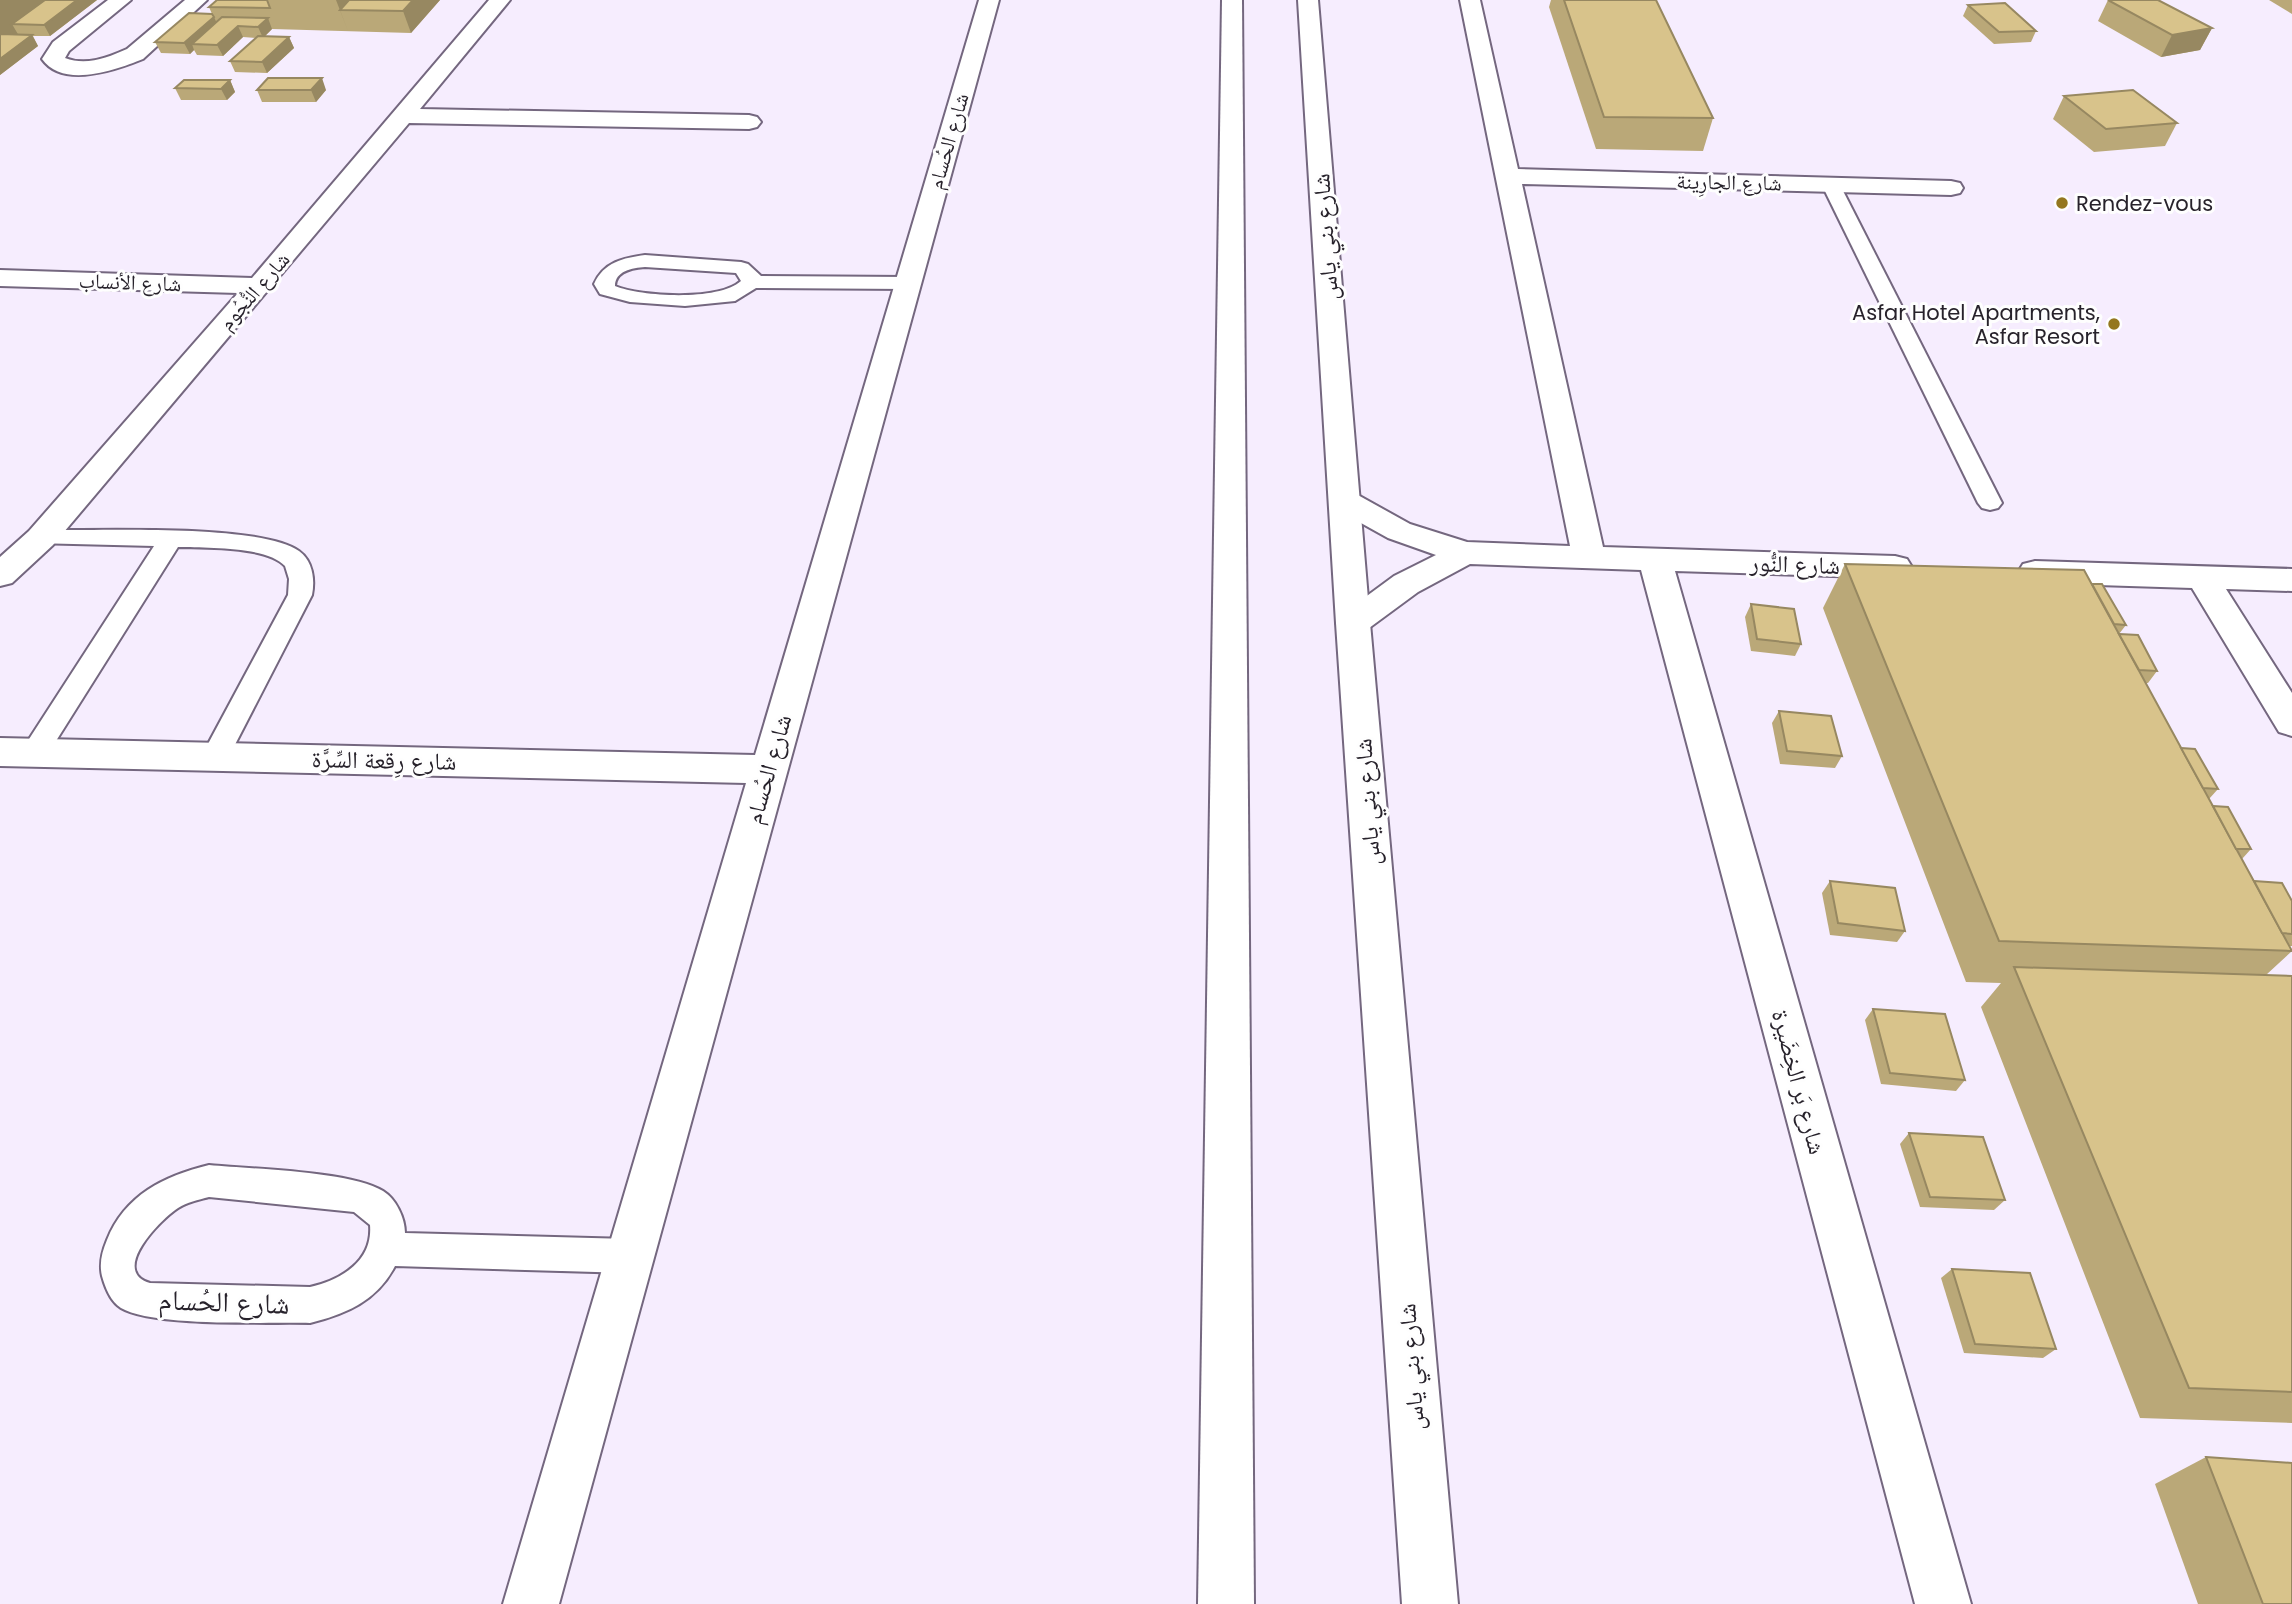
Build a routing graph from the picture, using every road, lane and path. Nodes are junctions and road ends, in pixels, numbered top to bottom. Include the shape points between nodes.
1 (121, 0) edge
2 (197, 0) edge
3 (500, 0) edge
4 (989, 0) edge
5 (1233, 0) edge
6 (1308, 0) edge
7 (1470, 0) edge
8 (402, 116) junction
9 (749, 122) dead end
10 (1508, 177) junction
11 (1831, 185) junction
12 (1951, 188) dead end
13 (0, 278) edge
14 (751, 282) junction
15 (906, 283) junction
16 (259, 286) junction
17 (1345, 501) junction
18 (1990, 503) dead end
19 (0, 537) edge
20 (41, 538) junction
21 (170, 540) junction
22 (1465, 553) junction
23 (1589, 557) junction
24 (1655, 559) junction
25 (1929, 568) edge
26 (2011, 571) edge
27 (0, 575) edge
28 (2203, 577) junction
29 (2292, 580) edge
30 (1353, 622) junction
31 (2292, 723) edge
32 (17, 752) edge
33 (215, 757) junction
34 (768, 769) junction
35 (385, 1249) junction
36 (629, 1256) junction
37 (531, 1604) edge
38 (1226, 1604) edge
39 (1430, 1604) edge
40 (1943, 1604) edge

1 - 2 street via 61,47 53,59 65,67 93,67 135,54
3 - 8 street, شارع النُّجُوم
4 - 15 street, شارع الحُسام
5 - 38 street
6 - 17 street, شارع بني ياس
7 - 10 street
8 - 9 street
8 - 16 street, شارع النُّجُوم
10 - 11 street, شارع الجارِينة
10 - 23 street
11 - 12 street, شارع الجارِينة
11 - 18 lane
13 - 16 street, شارع الأنساب
14 - 14 lane via 741,268 645,261 621,266 604,284 615,296 627,298 715,299 738,294
14 - 15 lane
15 - 34 street, شارع الحُسام
16 - 20 street, شارع النُّجُوم
17 - 22 street, شارع النُّور via 1399,531
17 - 30 street, شارع بني ياس
19 - 20 street
20 - 21 lane
20 - 27 street, شارع النُّجُوم
21 - 32 lane
21 - 33 lane via 235,541 274,548 289,555 303,580 300,595
22 - 23 street, شارع النُّور
22 - 30 street, شارع النُّور via 1406,584
23 - 24 street, شارع النُّور
24 - 25 street, شارع النُّور
24 - 40 street, شارع بَر الخِضَيرة
26 - 28 street
28 - 29 street
28 - 31 street
30 - 39 street, شارع بني ياس
32 - 33 street, شارع رِقعة السِّرَّة
33 - 34 street, شارع رِقعة السِّرَّة
34 - 36 street, شارع الحُسام
35 - 35 lane, شارع الحُسام via 389,1230 385,1214 374,1202 358,1196 209,1181 163,1197 143,1213 127,1233 119,1255 119,1276 131,1294 150,1301 310,1304 333,1300 356,1288
35 - 36 lane
36 - 37 street, شارع الحُسام

